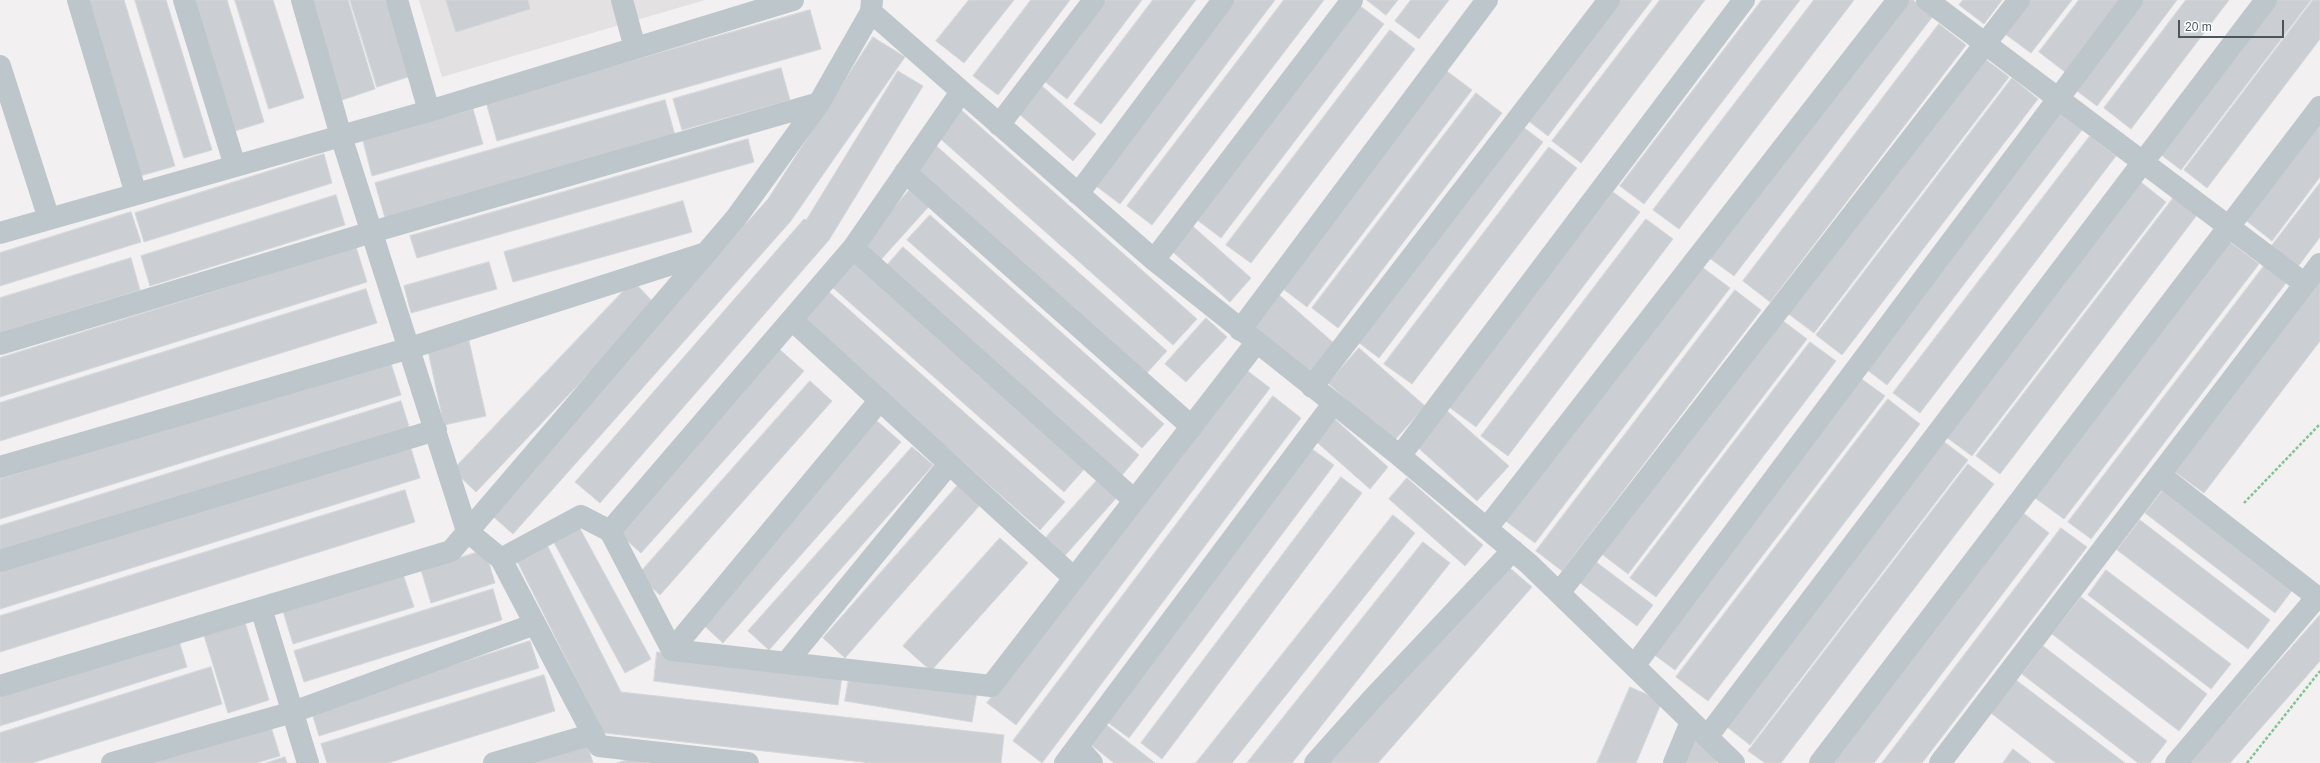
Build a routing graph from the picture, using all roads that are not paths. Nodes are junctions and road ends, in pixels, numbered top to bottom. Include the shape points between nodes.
1 (78, 0) edge
2 (184, 0) edge
3 (302, 0) edge
4 (397, 0) edge
5 (622, 0) edge
6 (793, 0) edge
7 (1094, 0) edge
8 (1223, 0) edge
9 (1352, 0) edge
10 (1487, 0) edge
11 (1609, 0) edge
12 (1744, 0) edge
13 (1898, 0) edge
14 (1927, 0) edge
15 (2019, 0) edge
16 (2132, 0) edge
17 (2266, 0) edge
18 (871, 6) edge
19 (1987, 44) junction
20 (635, 48) junction
21 (0, 66) edge
22 (961, 92) junction
23 (2058, 98) junction
24 (819, 103) junction
25 (2320, 107) edge
26 (429, 111) junction
27 (999, 125) junction
28 (341, 136) junction
29 (2144, 163) junction
30 (235, 166) junction
31 (905, 172) junction
32 (136, 194) junction
33 (1078, 194) junction
34 (49, 219) junction
35 (2229, 227) junction
36 (372, 232) junction
37 (0, 233) edge
38 (853, 248) junction
39 (706, 253) junction
40 (1154, 260) junction
41 (2320, 264) edge
42 (2305, 284) junction
43 (792, 320) junction
44 (1248, 337) junction
45 (0, 344) edge
46 (410, 348) junction
47 (1312, 387) junction
48 (880, 400) junction
49 (1333, 404) junction
50 (1192, 427) junction
51 (436, 430) junction
52 (1400, 456) junction
53 (949, 464) junction
54 (0, 467) edge
55 (2160, 475) junction
56 (1134, 500) junction
57 (1487, 528) junction
58 (467, 531) junction
59 (610, 531) junction
60 (1513, 550) junction
61 (501, 559) junction
62 (0, 561) edge
63 (1074, 578) junction
64 (1559, 593) junction
65 (261, 608) junction
66 (535, 624) junction
67 (672, 650) junction
68 (786, 663) junction
69 (1634, 666) junction
70 (0, 686) edge
71 (293, 712) junction
72 (1691, 722) junction
73 (1707, 736) junction
74 (599, 748) edge
75 (1078, 758) edge
76 (112, 763) edge
77 (308, 763) edge
78 (494, 763) edge
79 (748, 763) edge
80 (1315, 763) edge
81 (1674, 763) edge
82 (1734, 763) edge
83 (1820, 763) edge
84 (1940, 763) edge
85 (2176, 763) edge

1 - 32 street
2 - 30 street
3 - 28 street
4 - 26 street
5 - 20 street
6 - 20 street
7 - 27 street
8 - 33 street
9 - 40 street
10 - 44 street
11 - 47 street
12 - 52 street
13 - 57 street
14 - 19 street
15 - 19 street
16 - 23 street
17 - 29 street
18 - 22 street
18 - 24 street
19 - 23 street
19 - 64 street
20 - 26 street
21 - 34 street
22 - 27 street
22 - 31 street
23 - 29 street
23 - 69 street
24 - 36 street
24 - 39 street via 736,218
25 - 35 street
26 - 28 street
27 - 33 street
28 - 30 street
28 - 36 street
29 - 35 street
29 - 73 street
30 - 32 street
31 - 38 street
31 - 50 street
32 - 34 street
33 - 40 street
34 - 37 street
35 - 42 street
35 - 83 street
36 - 45 street
36 - 46 street
38 - 43 street
38 - 56 street
39 - 46 street
39 - 58 street
40 - 44 street
41 - 42 street
42 - 55 street
43 - 48 street
43 - 59 street
44 - 47 street
44 - 50 street
46 - 51 street
46 - 54 street
47 - 49 street
48 - 53 street
48 - 67 street
49 - 52 street
49 - 75 street
50 - 56 street
51 - 58 street
51 - 62 street
52 - 57 street
53 - 63 street
53 - 68 street
55 - 84 street
55 - 85 street via 2317,597
56 - 63 street
57 - 60 street
58 - 61 street
58 - 65 street via 451,551
59 - 61 street via 581,516
59 - 67 street
60 - 64 street
60 - 80 street
61 - 66 street
63 - 68 street via 991,686
64 - 69 street
65 - 70 street
65 - 71 street
66 - 71 street
66 - 74 street
67 - 68 street
69 - 72 street
71 - 76 street
71 - 77 street
72 - 73 street
72 - 81 street
73 - 82 street
74 - 78 street
74 - 79 street

